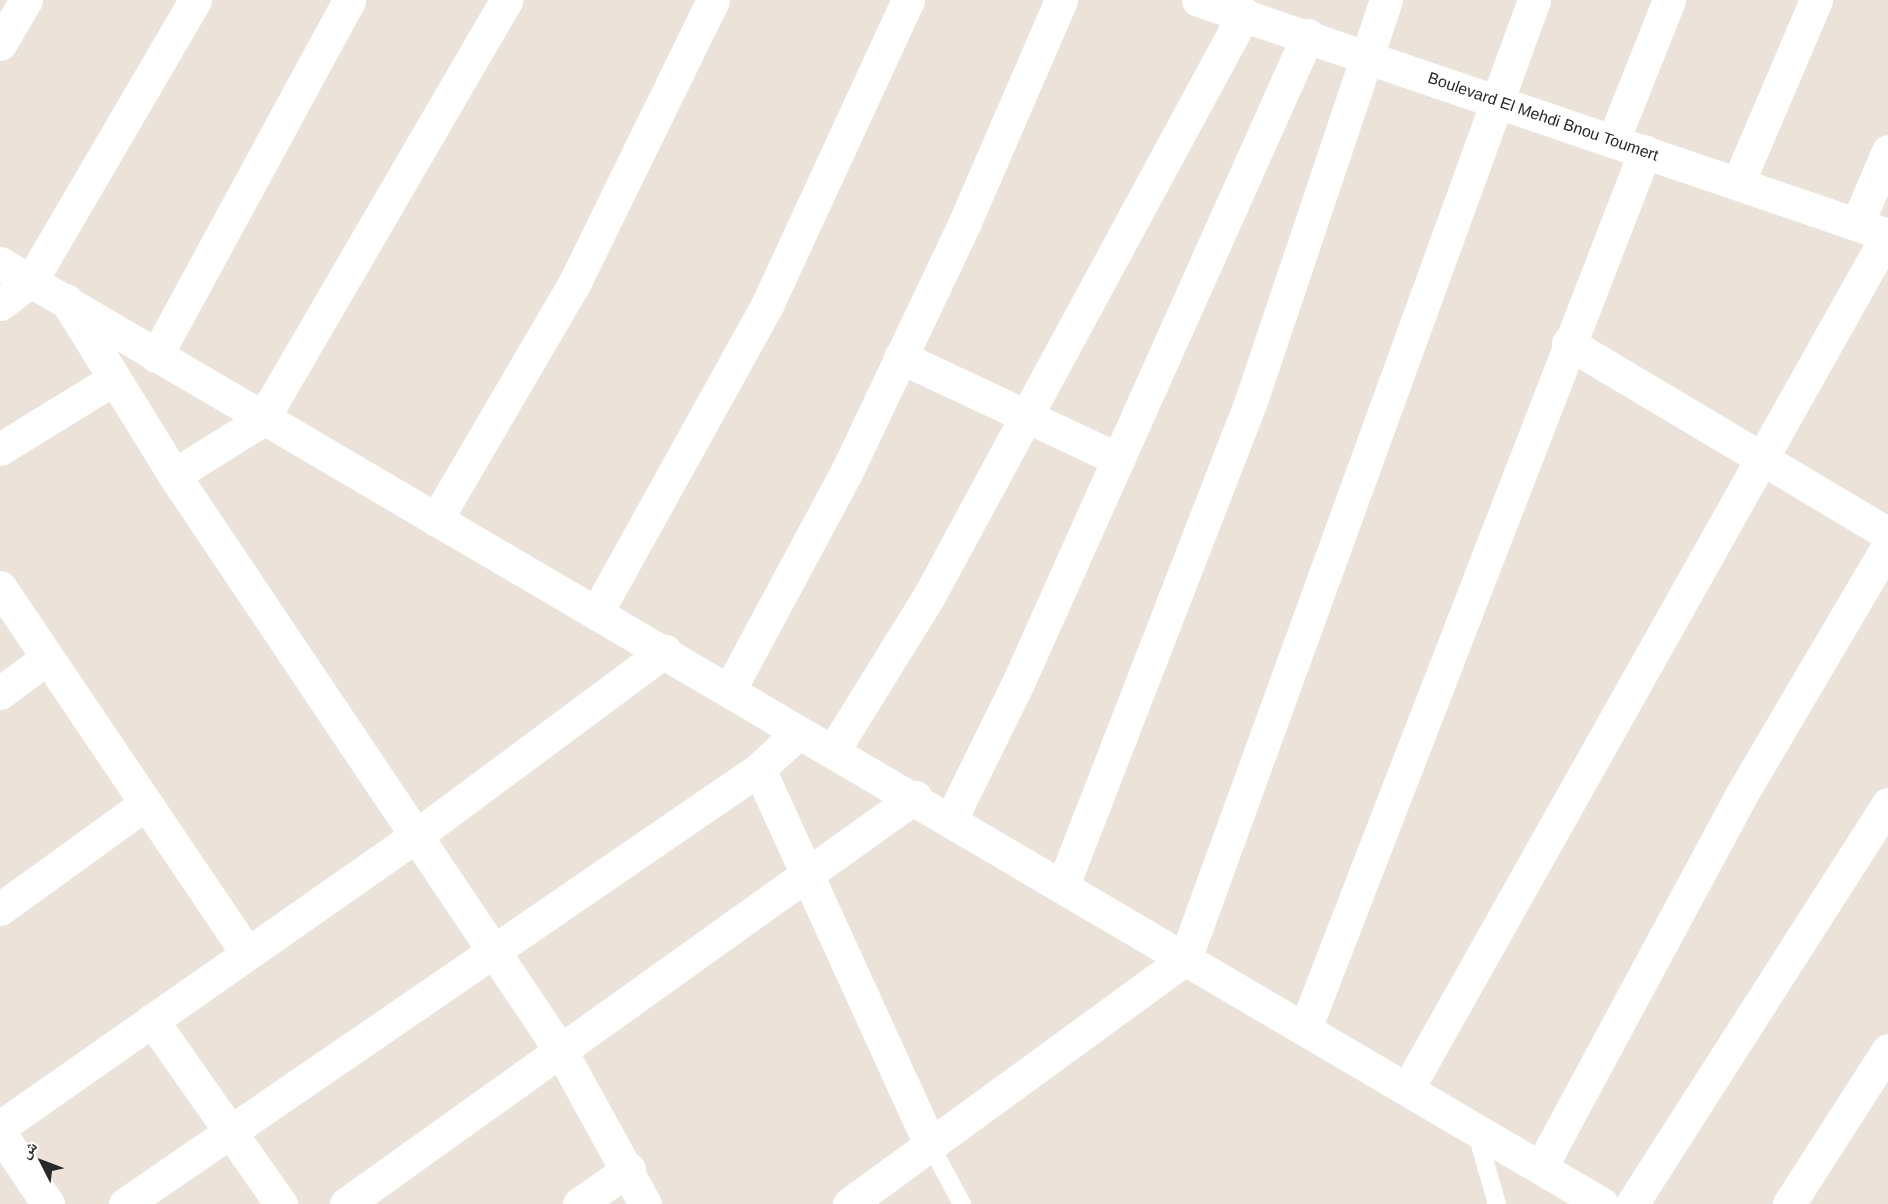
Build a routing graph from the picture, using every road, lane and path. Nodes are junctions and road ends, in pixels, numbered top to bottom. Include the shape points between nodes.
1 (26, 0) edge
2 (195, 0) edge
3 (349, 0) edge
4 (506, 0) edge
5 (713, 0) edge
6 (908, 0) edge
7 (1061, 0) edge
8 (1198, 0) edge
9 (1386, 0) edge
10 (1534, 0) edge
11 (1669, 0) edge
12 (1816, 0) edge
13 (1252, 10) edge
14 (1308, 35) junction
15 (0, 44) edge
16 (1364, 55) junction
17 (1498, 102) junction
18 (1613, 141) junction
19 (1888, 151) edge
20 (1645, 152) junction
21 (1738, 183) junction
22 (1857, 224) junction
23 (1888, 235) edge
24 (0, 263) edge
25 (32, 281) junction
26 (66, 300) junction
27 (0, 304) edge
28 (1568, 343) junction
29 (156, 356) junction
30 (900, 357) junction
31 (114, 379) junction
32 (1028, 413) junction
33 (262, 420) junction
34 (0, 449) edge
35 (1118, 459) junction
36 (1757, 459) junction
37 (174, 475) junction
38 (436, 520) junction
39 (1888, 534) edge
40 (1888, 546) edge
41 (0, 587) edge
42 (597, 612) junction
43 (665, 651) junction
44 (46, 659) junction
45 (729, 691) junction
46 (0, 693) edge
47 (799, 732) junction
48 (833, 751) junction
49 (759, 769) junction
50 (915, 797) junction
51 (145, 804) junction
52 (1888, 804) edge
53 (951, 819) junction
54 (417, 835) junction
55 (807, 876) junction
56 (1063, 885) junction
57 (0, 909) edge
58 (494, 949) junction
59 (247, 953) junction
60 (1185, 959) junction
61 (152, 1020) junction
62 (1306, 1026) junction
63 (1888, 1050) edge
64 (562, 1053) junction
65 (1408, 1088) junction
66 (0, 1127) edge
67 (1475, 1128) junction
68 (233, 1129) junction
69 (0, 1133) edge
70 (931, 1146) junction
71 (1541, 1167) junction
72 (629, 1169) junction
73 (48, 1204) edge
74 (125, 1204) edge
75 (281, 1204) edge
76 (346, 1204) edge
77 (579, 1204) edge
78 (645, 1204) edge
79 (849, 1204) edge
80 (962, 1204) edge
81 (1497, 1204) edge
82 (1602, 1204) edge
83 (1632, 1204) edge
84 (1789, 1204) edge

1 - 15 street
2 - 25 street
3 - 29 street
4 - 33 street
5 - 38 street via 573,286
6 - 42 street via 768,303
7 - 30 street
8 - 13 street, Boulevard El Mehdi Bnou Toumert
9 - 16 street
10 - 17 street
11 - 18 street
12 - 21 street
13 - 14 street, Boulevard El Mehdi Bnou Toumert
13 - 32 street
14 - 16 street, Boulevard El Mehdi Bnou Toumert
14 - 35 street
16 - 17 street, Boulevard El Mehdi Bnou Toumert
16 - 56 street via 1251,401
17 - 18 street, Boulevard El Mehdi Bnou Toumert
17 - 60 street
18 - 20 street, Boulevard El Mehdi Bnou Toumert
19 - 22 street
20 - 21 street, Boulevard El Mehdi Bnou Toumert
20 - 28 street
21 - 22 street, Boulevard El Mehdi Bnou Toumert
22 - 23 street, Boulevard El Mehdi Bnou Toumert
23 - 36 street
24 - 25 street
25 - 26 street
25 - 27 street
26 - 29 street
26 - 31 street
28 - 36 street
28 - 62 street
29 - 33 street
30 - 32 street
30 - 45 street via 846,473
31 - 34 street
31 - 37 street
32 - 35 street
32 - 48 street via 929,596
33 - 37 street
33 - 38 street
35 - 53 street
36 - 39 street
36 - 65 street
37 - 54 street
38 - 42 street
40 - 71 street via 1740,797
41 - 44 street
42 - 43 street
43 - 45 street
43 - 54 street
44 - 46 street
44 - 51 street
45 - 47 street
47 - 48 street
47 - 49 street
48 - 50 street
49 - 55 street
49 - 58 street
50 - 53 street
50 - 55 street
51 - 57 street
51 - 59 street
52 - 83 street
53 - 56 street
54 - 58 street
54 - 59 street
55 - 64 street
55 - 70 street
56 - 60 street
58 - 64 street
58 - 68 street
59 - 61 street
60 - 62 street
60 - 70 street
61 - 66 street
61 - 68 street
62 - 65 street
63 - 84 street
64 - 72 street
64 - 76 street
65 - 67 street
67 - 71 street
67 - 81 lane
68 - 74 street
68 - 75 street
69 - 73 street
70 - 79 street
70 - 80 lane
71 - 82 street
72 - 77 street
72 - 78 street

